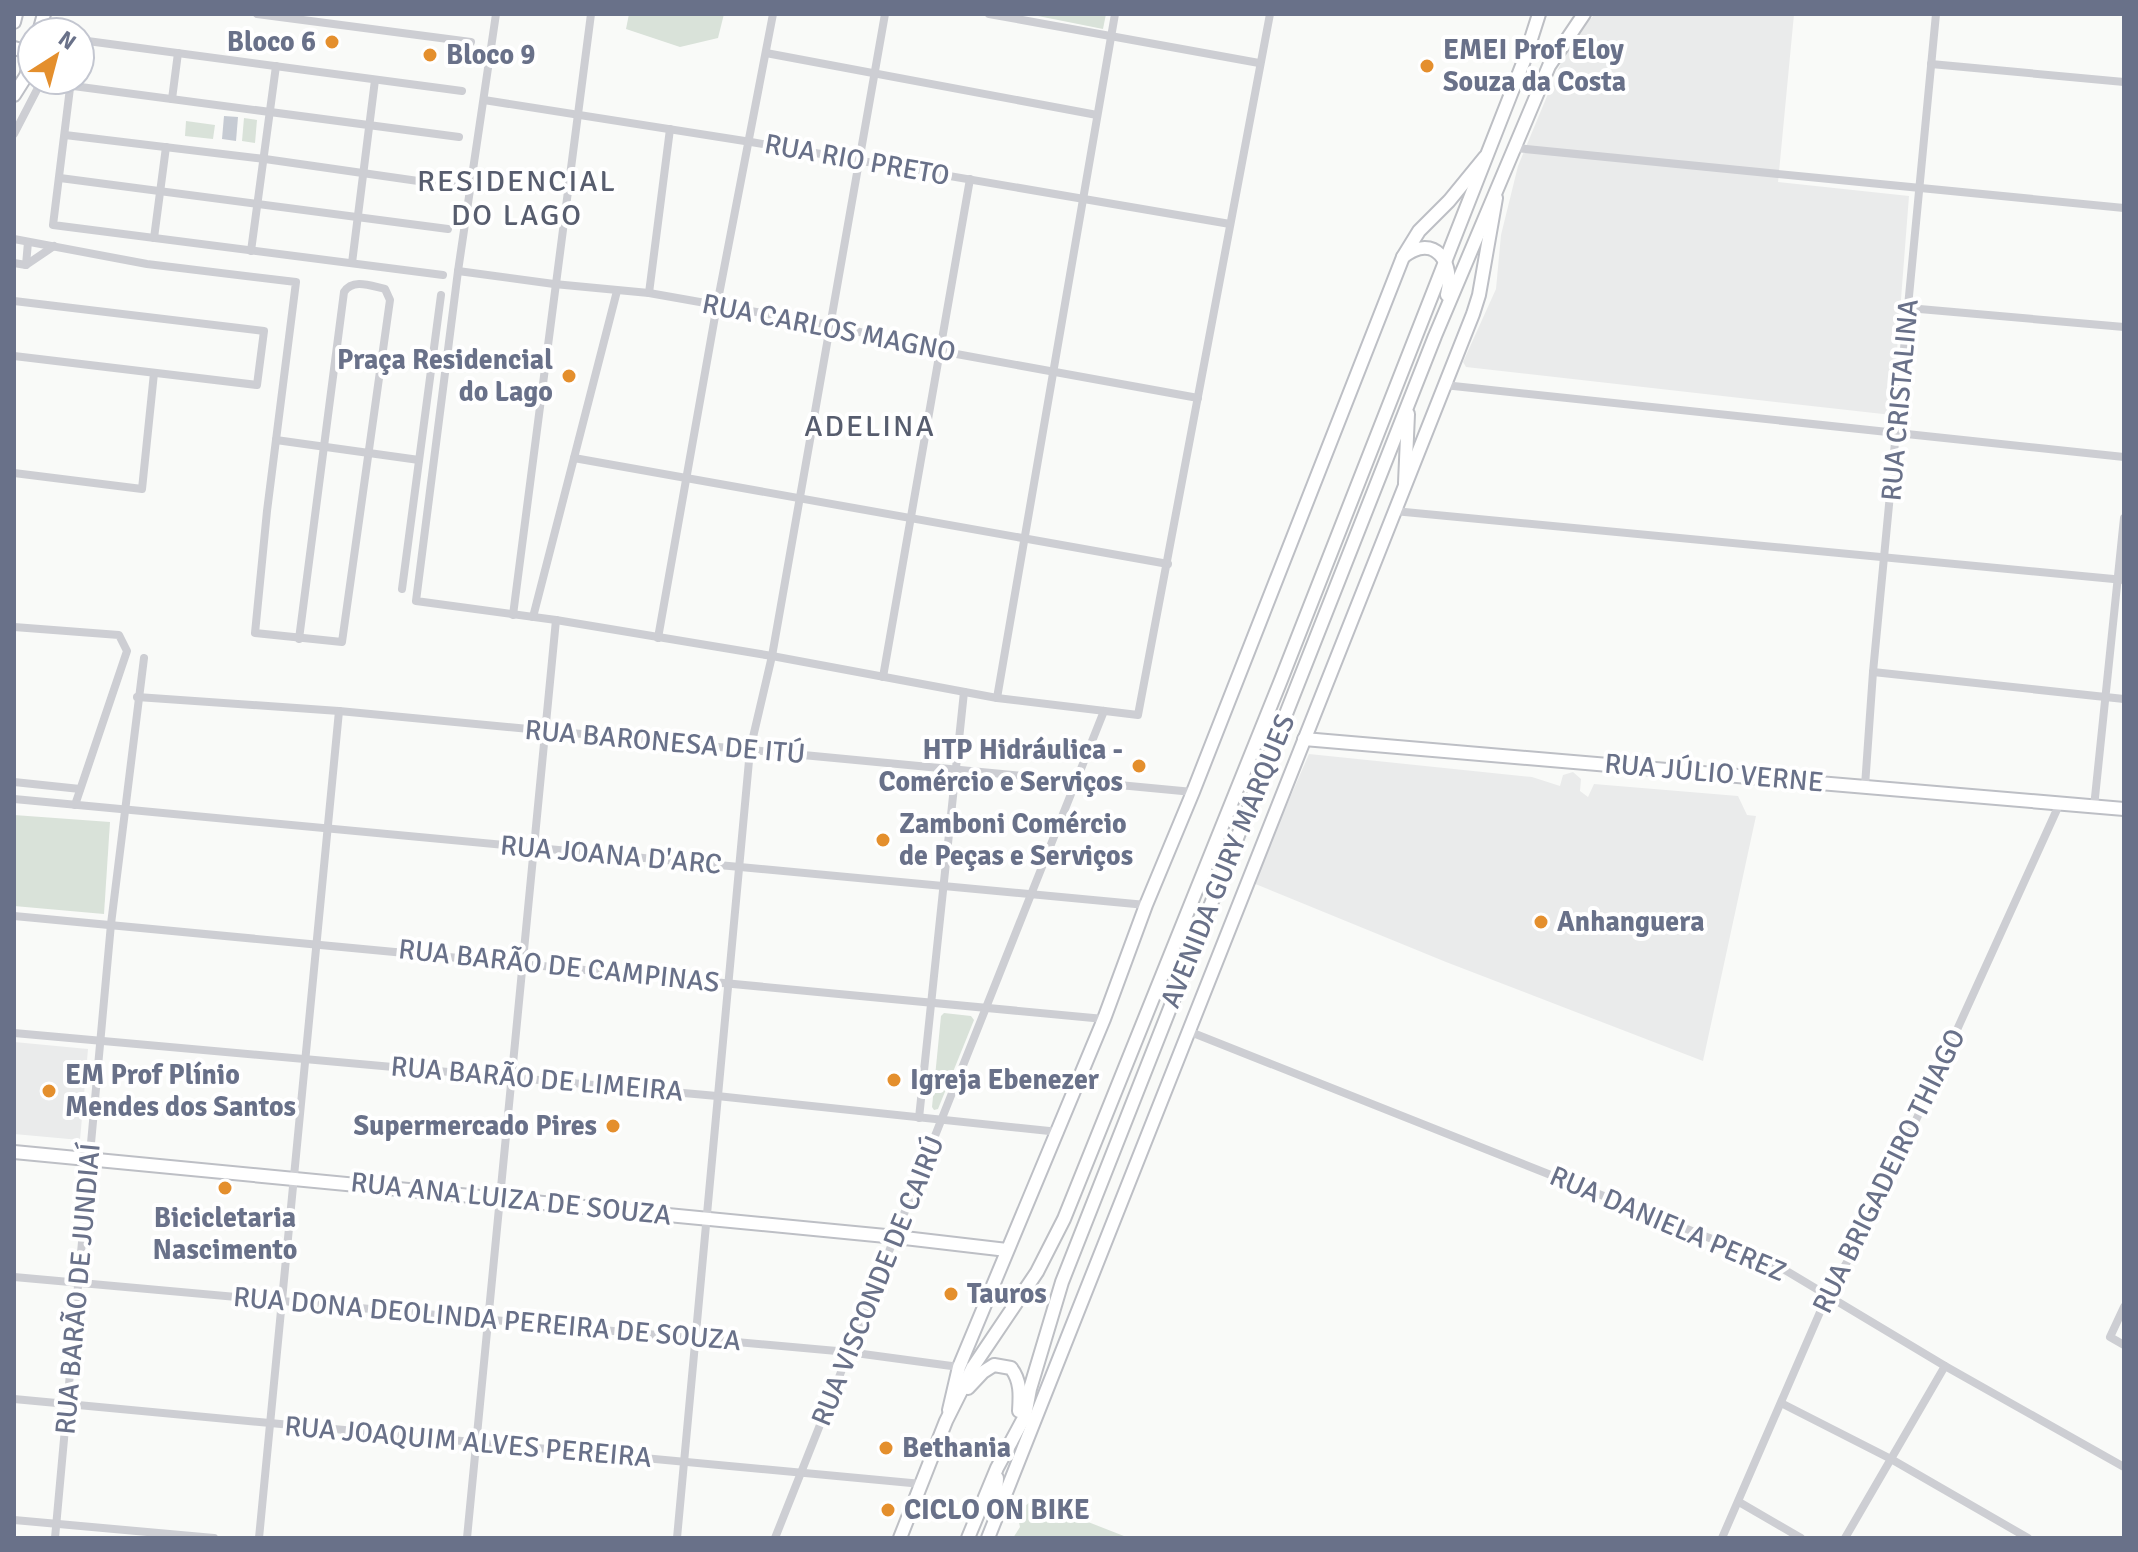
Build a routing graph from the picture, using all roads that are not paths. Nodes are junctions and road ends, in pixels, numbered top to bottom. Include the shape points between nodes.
1 (16, 14) edge
2 (257, 14) edge
3 (496, 14) edge
4 (591, 14) edge
5 (773, 14) edge
6 (885, 14) edge
7 (989, 14) edge
8 (1115, 14) edge
9 (1270, 14) edge
10 (1539, 14) edge
11 (1584, 14) edge
12 (1936, 14) edge
13 (280, 16) edge
14 (14, 22) edge
15 (1110, 37) junction
16 (96, 42) edge
17 (471, 42) dead end
18 (178, 53) junction
19 (766, 53) junction
20 (1259, 63) junction
21 (1931, 64) junction
22 (276, 66) junction
23 (875, 74) junction
24 (375, 80) junction
25 (2124, 82) edge
26 (96, 86) edge
27 (462, 91) dead end
28 (34, 96) edge
29 (69, 96) edge
30 (172, 99) junction
31 (484, 100) junction
32 (271, 111) junction
33 (577, 114) junction
34 (1097, 115) junction
35 (369, 125) junction
36 (670, 129) junction
37 (14, 134) edge
38 (65, 135) junction
39 (459, 137) dead end
40 (751, 142) junction
41 (166, 147) junction
42 (1515, 148) junction
43 (1489, 151) junction
44 (265, 159) junction
45 (859, 161) junction
46 (363, 173) junction
47 (60, 178) junction
48 (970, 179) junction
49 (453, 186) dead end
50 (1498, 187) junction
51 (1919, 189) junction
52 (160, 190) junction
53 (1082, 199) junction
54 (258, 203) junction
55 (2124, 208) edge
56 (358, 217) junction
57 (1230, 224) junction
58 (448, 229) dead end
59 (154, 238) junction
60 (14, 239) edge
61 (28, 242) junction
62 (54, 246) junction
63 (251, 251) junction
64 (1403, 257) junction
65 (1446, 260) junction
66 (14, 263) edge
67 (352, 263) junction
68 (26, 265) junction
69 (458, 271) junction
70 (443, 275) dead end
71 (554, 284) junction
72 (617, 291) junction
73 (649, 293) junction
74 (441, 295) dead end
75 (14, 301) edge
76 (717, 305) junction
77 (1908, 308) junction
78 (830, 325) junction
79 (2124, 327) edge
80 (1435, 336) junction
81 (940, 351) junction
82 (14, 356) edge
83 (1052, 371) junction
84 (154, 373) junction
85 (1444, 385) junction
86 (1198, 398) junction
87 (1408, 407) junction
88 (1897, 433) junction
89 (276, 440) junction
90 (324, 446) junction
91 (370, 454) junction
92 (2124, 457) edge
93 (574, 458) junction
94 (419, 460) junction
95 (14, 473) edge
96 (687, 478) junction
97 (1405, 483) junction
98 (799, 498) junction
99 (1394, 511) junction
100 (911, 518) junction
101 (2124, 518) edge
102 (1023, 538) junction
103 (1885, 558) junction
104 (1168, 564) junction
105 (2121, 580) edge
106 (402, 589) dead end
107 (513, 615) junction
108 (533, 617) junction
109 (556, 620) junction
110 (14, 627) edge
111 (658, 638) junction
112 (299, 639) junction
113 (772, 656) junction
114 (144, 658) dead end
115 (1873, 672) junction
116 (883, 677) junction
117 (964, 692) junction
118 (137, 697) junction
119 (2106, 697) junction
120 (997, 698) junction
121 (2124, 699) edge
122 (339, 711) junction
123 (1104, 711) junction
124 (545, 731) junction
125 (1304, 739) junction
126 (750, 750) junction
127 (955, 769) junction
128 (1076, 781) junction
129 (14, 782) edge
130 (1865, 786) junction
131 (80, 789) junction
132 (1193, 792) junction
133 (14, 799) edge
134 (75, 805) junction
135 (2059, 805) junction
136 (2094, 807) junction
137 (123, 809) junction
138 (2124, 809) edge
139 (326, 828) junction
140 (533, 847) junction
141 (738, 867) junction
142 (943, 886) junction
143 (1032, 894) junction
144 (1146, 905) junction
145 (14, 916) edge
146 (111, 924) junction
147 (317, 943) junction
148 (523, 963) junction
149 (728, 983) junction
150 (931, 1002) junction
151 (986, 1008) junction
152 (1104, 1019) junction
153 (1188, 1031) junction
154 (14, 1033) edge
155 (102, 1039) junction
156 (306, 1057) junction
157 (511, 1077) junction
158 (717, 1096) junction
159 (919, 1118) junction
160 (942, 1120) junction
161 (1059, 1132) junction
162 (14, 1152) edge
163 (89, 1159) junction
164 (294, 1178) junction
165 (500, 1198) junction
166 (707, 1218) junction
167 (896, 1237) junction
168 (1007, 1250) junction
169 (14, 1277) edge
170 (79, 1281) junction
171 (1827, 1296) junction
172 (282, 1300) junction
173 (2124, 1307) edge
174 (488, 1319) junction
175 (696, 1338) junction
176 (2124, 1345) edge
177 (848, 1352) junction
178 (994, 1365) junction
179 (1945, 1366) junction
180 (959, 1367) junction
181 (973, 1367) junction
182 (14, 1399) edge
183 (1781, 1403) junction
184 (68, 1404) junction
185 (1039, 1404) junction
186 (1025, 1416) junction
187 (946, 1421) junction
188 (270, 1423) junction
189 (1016, 1434) junction
190 (477, 1443) junction
191 (1891, 1459) junction
192 (684, 1462) junction
193 (2124, 1467) edge
194 (997, 1468) junction
195 (802, 1473) junction
196 (922, 1484) junction
197 (1739, 1502) junction
198 (995, 1519) junction
199 (14, 1520) edge
200 (57, 1523) junction
201 (55, 1538) edge
202 (214, 1538) edge
203 (259, 1538) edge
204 (467, 1538) edge
205 (677, 1538) edge
206 (775, 1538) edge
207 (900, 1538) edge
208 (968, 1538) edge
209 (988, 1538) edge
210 (1722, 1538) edge
211 (1801, 1538) edge
212 (1845, 1538) edge
213 (2028, 1538) edge

1 - 14 main road
2 - 13 street
3 - 31 street
4 - 33 street
5 - 19 street
6 - 23 street
7 - 15 street
8 - 15 street
9 - 20 street
10 - 43 main road, AVENIDA GURY MARQUES
11 - 42 main road, AVENIDA GURY MARQUES via 1554,54
12 - 21 street, RUA CRISTALINA
13 - 17 street
15 - 20 street
15 - 34 street
16 - 18 street
18 - 22 street
18 - 30 street
19 - 23 street
19 - 40 street
20 - 57 street
21 - 25 street
21 - 51 street, RUA CRISTALINA
22 - 24 street
22 - 32 street
23 - 34 street
23 - 45 street
24 - 27 street
24 - 35 street
26 - 30 street
28 - 37 street
29 - 38 street
30 - 32 street
31 - 33 street, RUA RIO PRETO
31 - 69 street
32 - 35 street
32 - 44 street
33 - 36 street, RUA RIO PRETO
33 - 71 street
34 - 53 street
35 - 39 street
35 - 46 street
36 - 40 street, RUA RIO PRETO
36 - 73 street
38 - 41 street
38 - 47 street
40 - 45 street, RUA RIO PRETO
40 - 76 street
41 - 44 street
41 - 52 street
42 - 50 main road, AVENIDA GURY MARQUES
42 - 51 street
43 - 64 main road, AVENIDA GURY MARQUES
43 - 65 main road, AVENIDA GURY MARQUES
44 - 46 street
44 - 54 street
45 - 48 street, RUA RIO PRETO
45 - 78 street
46 - 49 street
46 - 56 street
47 - 52 street
47 - 59 street via 53,225
48 - 53 street, RUA RIO PRETO
48 - 81 street
50 - 80 main road, AVENIDA GURY MARQUES
50 - 85 main road, AVENIDA GURY MARQUES via 1479,295
51 - 55 street
51 - 77 street, RUA CRISTALINA
52 - 54 street
52 - 59 street
53 - 57 street, RUA RIO PRETO
53 - 83 street
54 - 56 street
54 - 63 street
56 - 58 street
56 - 67 street
57 - 86 street
59 - 63 street
60 - 61 street
61 - 62 street
61 - 68 street
62 - 68 street
62 - 89 street via 147,264 296,282
63 - 67 street
64 - 65 main road via 1423,248
64 - 132 main road, AVENIDA GURY MARQUES
65 - 80 main road via 1450,280
65 - 181 main road, AVENIDA GURY MARQUES via 1064,1219 1037,1272
66 - 68 street
67 - 70 street
69 - 71 street, RUA CARLOS MAGNO
69 - 107 street via 416,601
71 - 72 street, RUA CARLOS MAGNO
71 - 107 street
72 - 73 street, RUA CARLOS MAGNO
72 - 93 street
73 - 76 street, RUA CARLOS MAGNO
74 - 94 street
75 - 84 street via 264,331 257,385
76 - 78 street, RUA CARLOS MAGNO
76 - 96 street
77 - 79 street
77 - 88 street, RUA CRISTALINA
78 - 81 street, RUA CARLOS MAGNO
78 - 98 street
80 - 87 main road, AVENIDA GURY MARQUES
81 - 83 street, RUA CARLOS MAGNO
81 - 100 street
82 - 84 street
83 - 86 street, RUA CARLOS MAGNO
83 - 102 street
84 - 95 street via 142,489
85 - 88 street
85 - 97 main road, AVENIDA GURY MARQUES
86 - 104 street
87 - 97 main road
87 - 186 main road, AVENIDA GURY MARQUES via 1062,1282
88 - 92 street
88 - 103 street, RUA CRISTALINA
89 - 90 street
89 - 112 street via 255,633
90 - 91 street
90 - 91 street via 344,292 355,283 385,289 390,300
90 - 112 street
91 - 94 street
91 - 112 street via 342,642
93 - 96 street
93 - 108 street
94 - 106 street
96 - 98 street
96 - 111 street
97 - 99 main road, AVENIDA GURY MARQUES
98 - 100 street
98 - 113 street
99 - 103 street
99 - 125 main road, AVENIDA GURY MARQUES
100 - 102 street
100 - 116 street
101 - 105 street
102 - 104 street
102 - 120 street
103 - 105 street
103 - 115 street, RUA CRISTALINA
104 - 123 street via 1138,715
105 - 119 street
107 - 108 street
108 - 109 street
109 - 111 street
109 - 124 street
110 - 131 street via 122,638 127,651
111 - 113 street
113 - 116 street
113 - 126 street
114 - 118 street, RUA BARÃO DE JUNDIAÍ
115 - 119 street
115 - 130 street, RUA CRISTALINA
116 - 117 street
117 - 120 street
117 - 127 street
118 - 122 street, RUA BARONESA DE ITÚ
118 - 137 street, RUA BARÃO DE JUNDIAÍ
119 - 121 street
119 - 136 street
120 - 123 street
122 - 124 street, RUA BARONESA DE ITÚ
122 - 139 street
123 - 128 street, RUA VISCONDE DE CAIRÚ
124 - 126 street, RUA BARONESA DE ITÚ
124 - 140 street
125 - 130 main road, RUA JÚLIO VERNE
125 - 153 main road, AVENIDA GURY MARQUES
126 - 127 street, RUA BARONESA DE ITÚ
126 - 141 street
127 - 128 street, RUA BARONESA DE ITÚ
127 - 142 street
128 - 132 street, RUA BARONESA DE ITÚ
128 - 143 street, RUA VISCONDE DE CAIRÚ
129 - 131 street
130 - 135 main road, RUA JÚLIO VERNE
131 - 134 street
132 - 144 main road, AVENIDA GURY MARQUES
133 - 134 street, RUA JOANA D'ARC
134 - 137 street, RUA JOANA D'ARC
135 - 136 main road, RUA JÚLIO VERNE
135 - 171 street, RUA BRIGADEIRO THIAGO via 1867,1228
136 - 138 main road, RUA JÚLIO VERNE
137 - 139 street, RUA JOANA D'ARC
137 - 146 street, RUA BARÃO DE JUNDIAÍ
139 - 140 street, RUA JOANA D'ARC
139 - 147 street
140 - 141 street, RUA JOANA D'ARC
140 - 148 street
141 - 142 street, RUA JOANA D'ARC
141 - 149 street
142 - 143 street, RUA JOANA D'ARC
142 - 150 street
143 - 144 street, RUA JOANA D'ARC
143 - 151 street, RUA VISCONDE DE CAIRÚ
144 - 152 main road, AVENIDA GURY MARQUES
145 - 146 street, RUA BARÃO DE CAMPINAS
146 - 147 street, RUA BARÃO DE CAMPINAS
146 - 155 street, RUA BARÃO DE JUNDIAÍ
147 - 148 street, RUA BARÃO DE CAMPINAS
147 - 156 street
148 - 149 street, RUA BARÃO DE CAMPINAS
148 - 157 street
149 - 150 street, RUA BARÃO DE CAMPINAS
149 - 158 street
150 - 151 street, RUA BARÃO DE CAMPINAS
150 - 159 street
151 - 152 street, RUA BARÃO DE CAMPINAS
151 - 160 street, RUA VISCONDE DE CAIRÚ
152 - 161 main road, AVENIDA GURY MARQUES
153 - 171 street, RUA DANIELA PEREZ via 1775,1264
153 - 185 main road, AVENIDA GURY MARQUES
154 - 155 street, RUA BARÃO DE LIMEIRA
155 - 156 street, RUA BARÃO DE LIMEIRA
155 - 163 street, RUA BARÃO DE JUNDIAÍ
156 - 157 street, RUA BARÃO DE LIMEIRA
156 - 164 street
157 - 158 street, RUA BARÃO DE LIMEIRA
157 - 165 street
158 - 159 street, RUA BARÃO DE LIMEIRA
158 - 166 street
159 - 160 street, RUA BARÃO DE LIMEIRA
160 - 161 street, RUA BARÃO DE LIMEIRA
160 - 167 street, RUA VISCONDE DE CAIRÚ
161 - 168 main road, AVENIDA GURY MARQUES
162 - 163 main road, RUA ANA LUIZA DE SOUZA
163 - 164 main road, RUA ANA LUIZA DE SOUZA
163 - 170 street, RUA BARÃO DE JUNDIAÍ
164 - 165 main road, RUA ANA LUIZA DE SOUZA
164 - 172 street
165 - 166 main road, RUA ANA LUIZA DE SOUZA
165 - 174 street
166 - 167 main road, RUA ANA LUIZA DE SOUZA
166 - 175 street
167 - 168 main road, RUA ANA LUIZA DE SOUZA
167 - 177 street, RUA VISCONDE DE CAIRÚ
168 - 180 main road, AVENIDA GURY MARQUES
169 - 170 street, RUA DONA DEOLINDA PEREIRA DE SOUZA
170 - 172 street, RUA DONA DEOLINDA PEREIRA DE SOUZA
170 - 184 street, RUA BARÃO DE JUNDIAÍ
171 - 179 street, RUA DANIELA PEREZ
171 - 183 street, RUA BRIGADEIRO THIAGO
172 - 174 street, RUA DONA DEOLINDA PEREIRA DE SOUZA
172 - 188 street
173 - 176 street via 2110,1337
174 - 175 street, RUA DONA DEOLINDA PEREIRA DE SOUZA
174 - 190 street
175 - 177 street, RUA DONA DEOLINDA PEREIRA DE SOUZA
175 - 192 street
177 - 180 street, RUA DONA DEOLINDA PEREIRA DE SOUZA
177 - 195 street, RUA VISCONDE DE CAIRÚ
178 - 181 street, RUA DONA DEOLINDA PEREIRA DE SOUZA
178 - 187 main road via 974,1380
178 - 189 main road via 1011,1368 1017,1376
179 - 191 street
179 - 193 street, RUA DANIELA PEREZ
180 - 181 street, RUA DONA DEOLINDA PEREIRA DE SOUZA
180 - 187 main road, AVENIDA GURY MARQUES
181 - 187 main road, AVENIDA GURY MARQUES
182 - 184 street, RUA JOAQUIM ALVES PEREIRA
183 - 191 street
183 - 197 street, RUA BRIGADEIRO THIAGO
184 - 188 street, RUA JOAQUIM ALVES PEREIRA
184 - 200 street, RUA BARÃO DE JUNDIAÍ
185 - 186 main road
185 - 198 main road, AVENIDA GURY MARQUES
186 - 189 main road, AVENIDA GURY MARQUES
187 - 196 main road, AVENIDA GURY MARQUES
188 - 190 street, RUA JOAQUIM ALVES PEREIRA
188 - 203 street
189 - 194 main road, AVENIDA GURY MARQUES
190 - 192 street, RUA JOAQUIM ALVES PEREIRA
190 - 204 street
191 - 212 street
191 - 213 street
192 - 195 street, RUA JOAQUIM ALVES PEREIRA
192 - 205 street
194 - 198 main road
194 - 208 main road, AVENIDA GURY MARQUES
195 - 196 street, RUA JOAQUIM ALVES PEREIRA
195 - 206 street, RUA VISCONDE DE CAIRÚ
196 - 207 main road, AVENIDA GURY MARQUES
197 - 210 street, RUA BRIGADEIRO THIAGO
197 - 211 street
198 - 209 main road, AVENIDA GURY MARQUES
199 - 200 street
200 - 201 street, RUA BARÃO DE JUNDIAÍ
200 - 202 street

